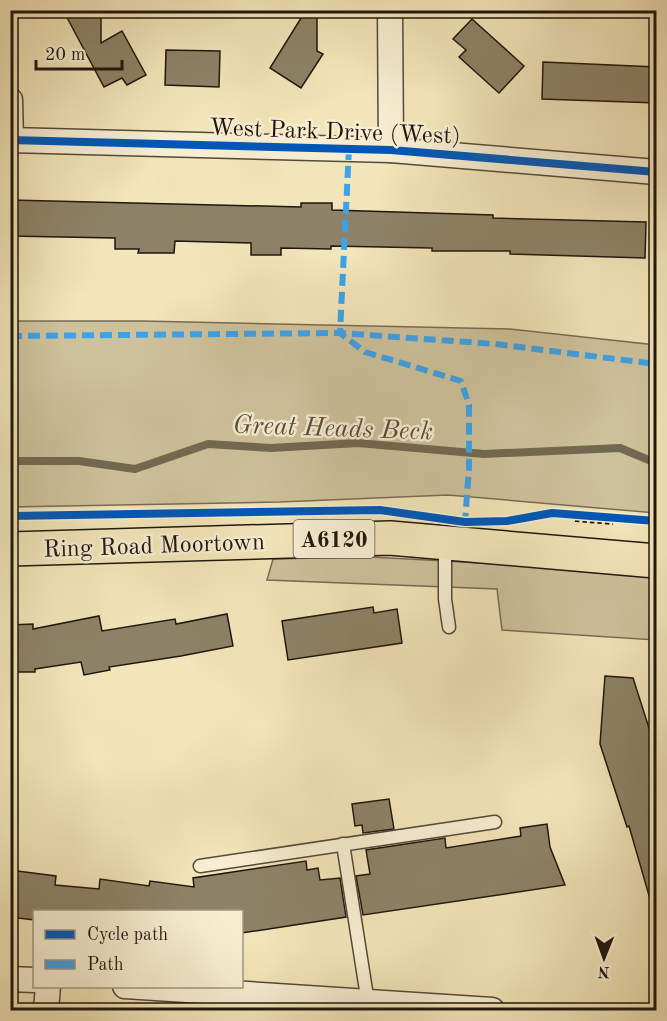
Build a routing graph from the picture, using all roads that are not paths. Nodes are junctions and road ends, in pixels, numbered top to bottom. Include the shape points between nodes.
1 (390, 10) edge
2 (10, 100) edge
3 (11, 141) edge
4 (391, 150) junction
5 (657, 172) edge
6 (446, 542) junction
7 (10, 549) edge
8 (657, 561) edge
9 (449, 627) dead end
10 (495, 822) dead end
11 (343, 844) junction
12 (200, 866) dead end
13 (10, 979) edge
14 (33, 980) edge
15 (48, 988) edge
16 (135, 988) edge
17 (368, 1003) junction
18 (300, 1005) edge
19 (46, 1011) edge
20 (492, 1011) edge

1 - 4 street
2 - 3 street
3 - 4 street, West Park Drive (West)
4 - 5 street, West Park Drive (West)
6 - 7 highway, Ring Road Moortown / A6120 via 390,538
6 - 8 highway, Ring Road Moortown / A6120
6 - 9 lane
10 - 11 lane
11 - 12 lane
11 - 17 lane
13 - 14 street
15 - 19 street
16 - 18 street
17 - 18 street
17 - 20 street

